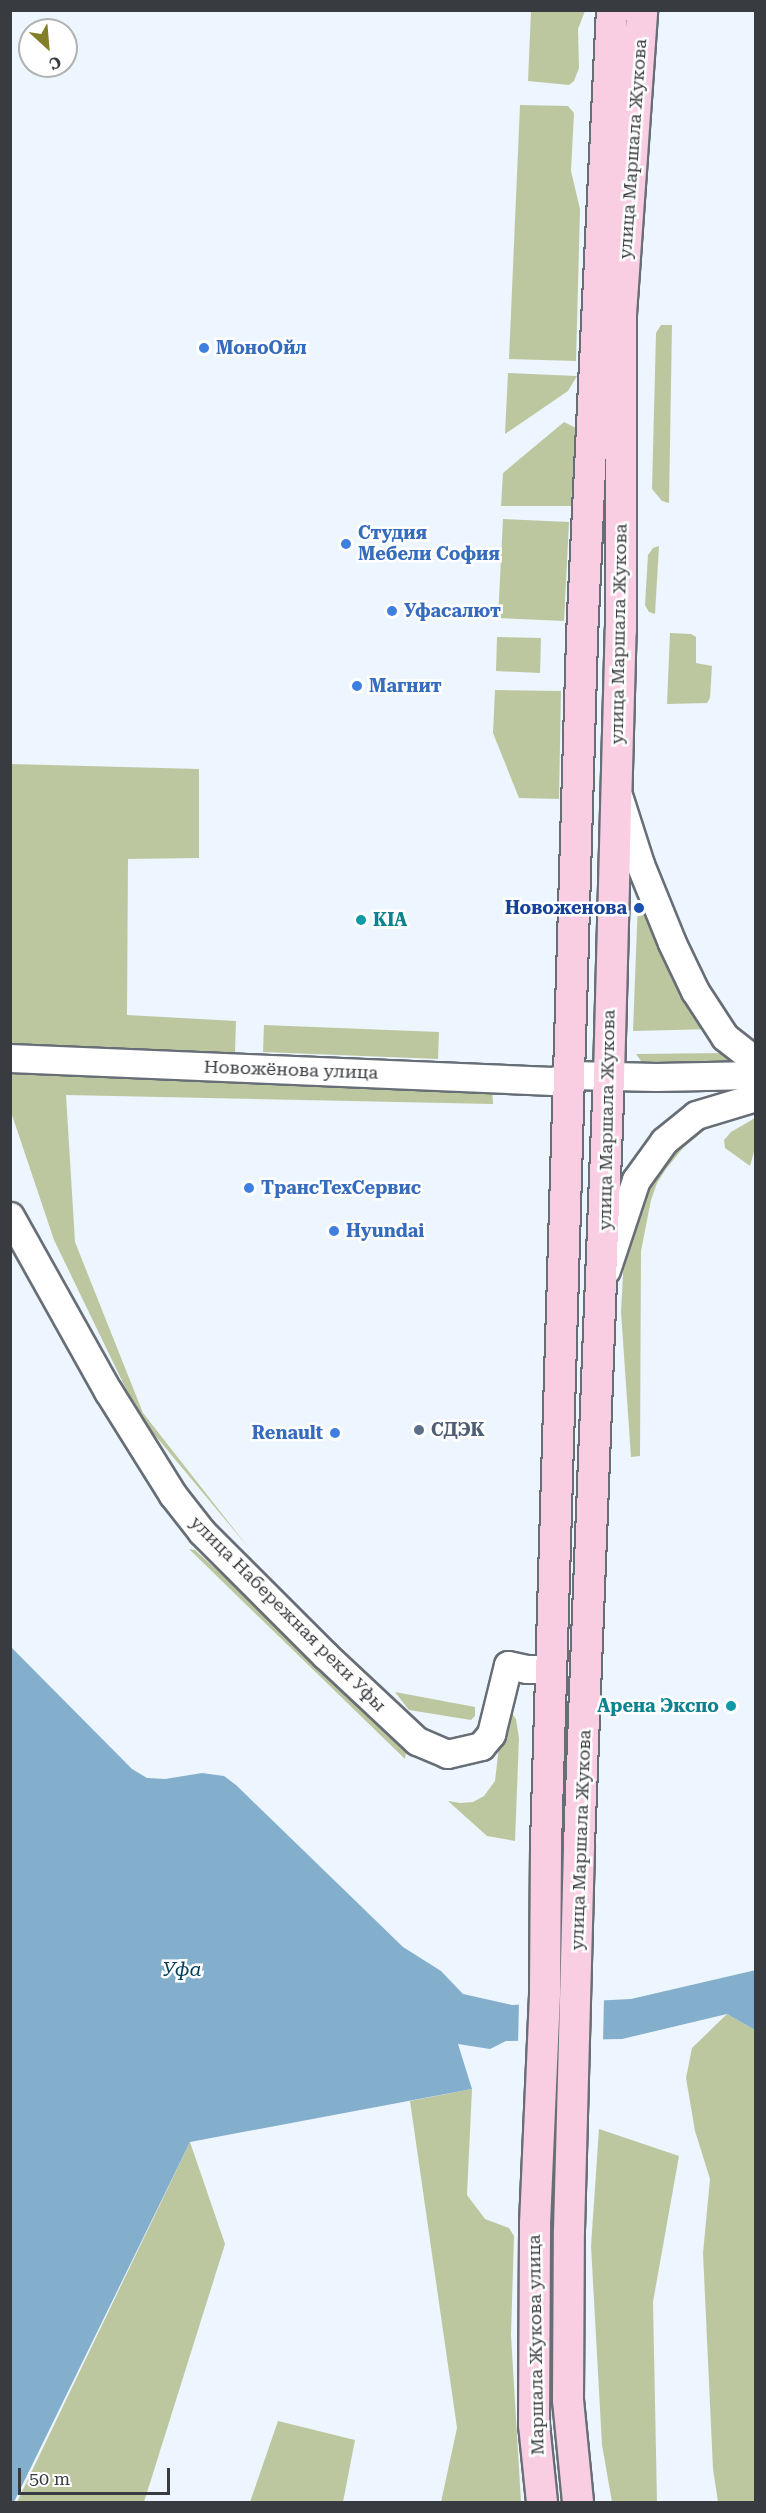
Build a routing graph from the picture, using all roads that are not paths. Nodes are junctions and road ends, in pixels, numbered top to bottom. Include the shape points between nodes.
1 (612, 10) edge
2 (642, 10) edge
3 (616, 791) junction
4 (10, 1058) edge
5 (756, 1061) edge
6 (571, 1075) junction
7 (756, 1075) edge
8 (609, 1076) junction
9 (756, 1097) edge
10 (10, 1216) edge
11 (603, 1280) junction
12 (552, 1669) junction
13 (535, 2224) joint
14 (569, 2230) joint
15 (542, 2502) edge
16 (578, 2502) edge

1 - 6 main road, улица Маршала Жукова via 582,636
2 - 3 main road, улица Маршала Жукова via 621,314 621,619
3 - 5 street via 640,864 695,991 725,1037
3 - 8 main road, улица Маршала Жукова
4 - 6 street, Новожёнова улица via 553,1081
6 - 8 street, Новожёнова улица
6 - 12 main road, улица Маршала Жукова
7 - 8 street, Новожёнова улица
8 - 11 main road, улица Маршала Жукова
9 - 11 street via 696,1115 664,1141 636,1180
10 - 12 street, улица Набережная реки Уфы via 108,1391 173,1495 202,1532 417,1741 447,1754 481,1746 491,1734 508,1665
11 - 14 main road, улица Маршала Жукова via 579,1845
12 - 13 main road, улица Маршала Жукова
13 - 15 main road, Маршала Жукова улица via 534,2425
14 - 16 main road, Маршала Жукова улица via 568,2400

